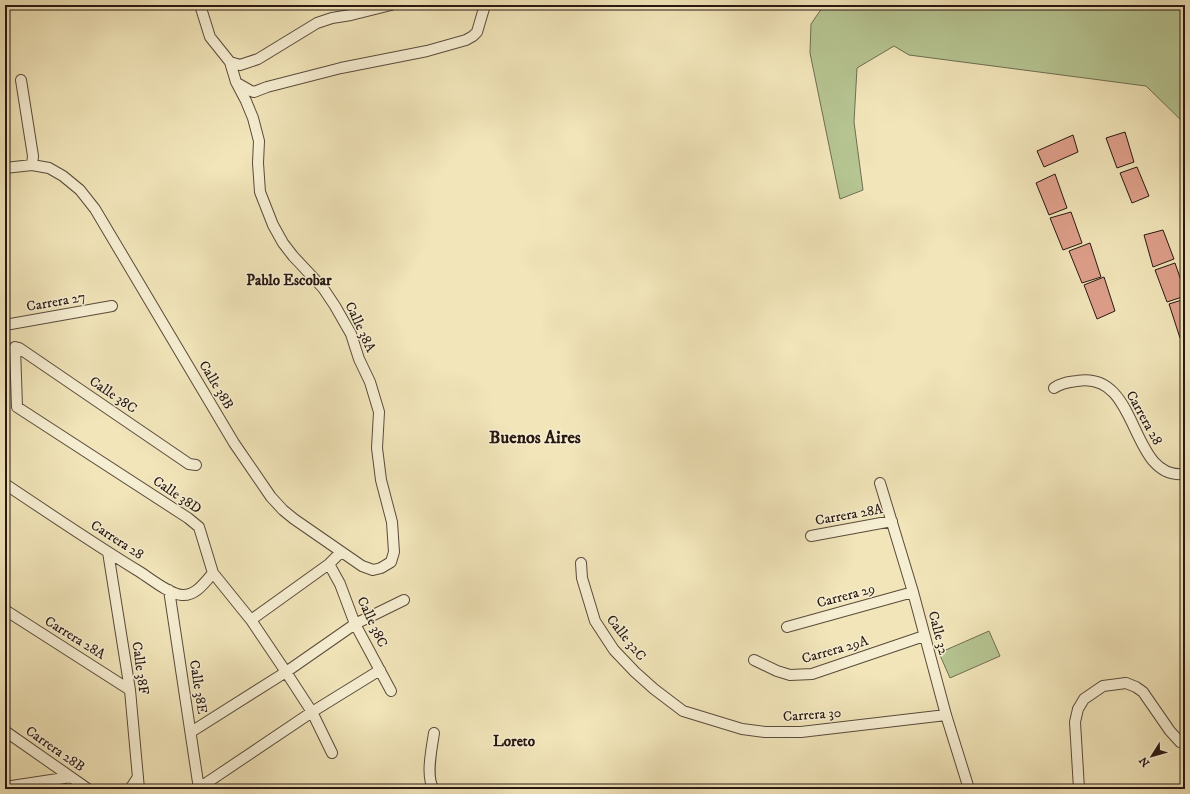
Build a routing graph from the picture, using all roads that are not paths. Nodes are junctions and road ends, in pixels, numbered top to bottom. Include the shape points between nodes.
1 (200, 5) edge
2 (391, 5) edge
3 (485, 5) edge
4 (230, 62) junction
5 (21, 80) dead end
6 (236, 82) junction
7 (32, 165) junction
8 (5, 168) edge
9 (112, 306) dead end
10 (5, 325) edge
11 (1054, 388) dead end
12 (17, 407) joint
13 (196, 465) dead end
14 (1185, 474) edge
15 (880, 483) dead end
16 (5, 484) edge
17 (892, 521) junction
18 (811, 536) dead end
19 (108, 552) junction
20 (341, 552) junction
21 (581, 563) dead end
22 (329, 564) junction
23 (381, 568) joint
24 (213, 573) junction
25 (169, 590) junction
26 (913, 592) junction
27 (404, 600) dead end
28 (5, 610) edge
29 (251, 620) junction
30 (355, 624) junction
31 (787, 627) dead end
32 (924, 636) junction
33 (754, 660) dead end
34 (380, 670) junction
35 (286, 672) junction
36 (130, 690) junction
37 (391, 691) dead end
38 (683, 711) joint
39 (312, 712) junction
40 (946, 716) junction
41 (5, 731) edge
42 (191, 732) junction
43 (434, 733) dead end
44 (1185, 744) edge
45 (332, 753) dead end
46 (70, 776) junction
47 (138, 777) junction
48 (5, 787) edge
49 (88, 789) edge
50 (130, 789) edge
51 (140, 789) edge
52 (199, 789) edge
53 (434, 789) edge
54 (969, 789) edge
55 (1079, 789) edge

1 - 4 street, Calle 38A via 210,37
2 - 4 street via 317,23 258,59 240,65
3 - 6 street via 477,32 466,40 427,51 341,68 254,92
4 - 6 street, Calle 38A
5 - 7 street via 33,156
6 - 23 street, Calle 38A via 253,118 259,141 260,192 273,225 293,256 323,288 351,334 379,412 377,448 394,541 391,562
7 - 8 street, Calle 38B
7 - 20 street, Calle 38B via 49,168 80,190 95,209 234,443 271,497 294,519
9 - 10 street, Carrera 27
11 - 14 street, Carrera 28 via 1062,383 1084,379 1105,386 1115,393 1122,403 1152,460 1170,474
12 - 13 street, Calle 38C via 15,346 189,464
12 - 24 street, Calle 38D via 188,518 199,528
15 - 17 street, Calle 32
16 - 19 street, Carrera 28
17 - 18 street, Carrera 28A
17 - 26 street, Calle 32
19 - 25 street, Carrera 28
19 - 36 street, Calle 38F
20 - 22 street
20 - 23 street, Calle 38B via 362,566 373,570
21 - 38 street, Calle 32C via 582,578 598,627 614,650 635,672
22 - 29 street
22 - 30 street, Calle 38C via 340,584
24 - 25 street, Carrera 28 via 193,593 182,595
24 - 29 street, Calle 38D
25 - 42 street, Calle 38E
26 - 31 street, Carrera 29
26 - 32 street, Calle 32
27 - 30 street
28 - 36 street, Carrera 28A
29 - 35 street, Calle 38D
30 - 34 street, Calle 38C
30 - 35 street
32 - 33 street, Carrera 29A via 812,674 790,675
32 - 40 street, Calle 32
34 - 37 street, Calle 38C
34 - 39 street
35 - 39 street, Calle 38D
35 - 42 street
36 - 47 street, Calle 38F
38 - 40 street, Carrera 30 via 742,729 765,732 802,732
39 - 45 street, Calle 38D
39 - 52 street
40 - 54 street, Calle 32
41 - 46 street, Carrera 28B
42 - 52 street, Calle 38E
43 - 53 street via 429,774
44 - 55 street via 1170,731 1143,692 1126,683 1103,686 1084,699 1078,709 1075,722
46 - 48 street
46 - 49 street, Carrera 28B
47 - 50 street
47 - 51 street, Calle 38F

